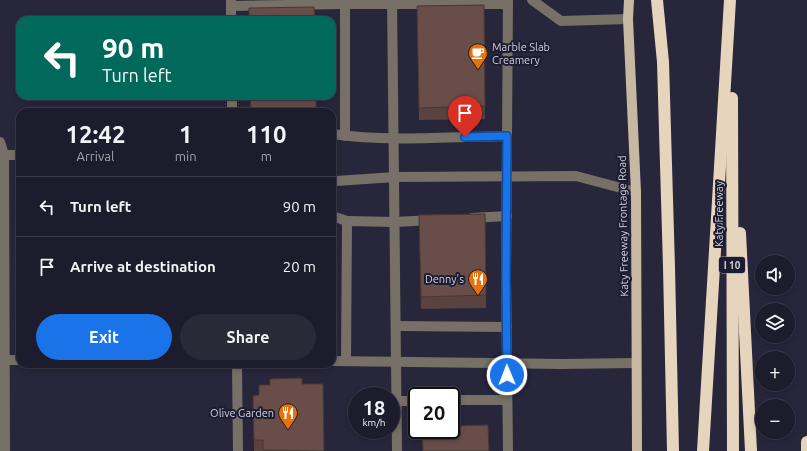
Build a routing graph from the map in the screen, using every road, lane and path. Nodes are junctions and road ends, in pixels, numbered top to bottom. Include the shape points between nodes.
1 (532, 0) edge
2 (629, 0) edge
3 (657, 0) edge
4 (731, 0) edge
5 (392, 2) edge
6 (508, 2) edge
7 (231, 3) edge
8 (345, 4) junction
9 (231, 16) edge
10 (628, 19) junction
11 (732, 80) junction
12 (336, 135) edge
13 (345, 136) junction
14 (507, 136) junction
15 (394, 138) junction
16 (0, 142) edge
17 (4, 155) junction
18 (16, 155) edge
19 (507, 176) junction
20 (395, 178) junction
21 (336, 181) edge
22 (636, 192) junction
23 (507, 216) junction
24 (336, 217) edge
25 (462, 218) edge
26 (440, 219) edge
27 (347, 221) junction
28 (395, 222) junction
29 (396, 326) junction
30 (506, 327) junction
31 (4, 360) junction
32 (16, 360) edge
33 (336, 361) edge
34 (346, 361) junction
35 (396, 362) junction
36 (507, 363) junction
37 (636, 363) junction
38 (236, 368) edge
39 (397, 387) edge
40 (460, 400) edge
41 (507, 400) junction
42 (397, 439) edge
43 (807, 442) edge
44 (5, 451) edge
45 (238, 451) edge
46 (397, 451) edge
47 (508, 451) edge
48 (637, 451) edge
49 (673, 451) edge
50 (704, 451) edge
51 (733, 451) edge
52 (751, 451) edge
53 (807, 451) edge

1 - 10 lane via 561,22
2 - 10 main road, Katy Freeway Frontage Road
3 - 49 highway via 663,62
4 - 11 highway, Katy Freeway / I 10
4 - 50 highway
5 - 6 lane
5 - 8 lane
5 - 15 lane
6 - 14 lane
7 - 8 lane
7 - 9 lane
8 - 13 lane
10 - 22 main road, Katy Freeway Frontage Road
11 - 51 highway, Katy Freeway / I 10
11 - 52 highway
12 - 13 lane
13 - 15 lane
14 - 15 lane
14 - 19 lane
15 - 20 lane
16 - 17 lane
17 - 18 lane
17 - 31 lane
19 - 20 lane
19 - 22 lane via 576,176
19 - 23 lane
20 - 21 lane
20 - 28 lane
22 - 37 main road, Katy Freeway Frontage Road
23 - 25 lane
23 - 30 lane
24 - 27 lane
26 - 28 lane
27 - 28 lane
27 - 34 lane
28 - 29 lane
29 - 30 lane
29 - 35 lane
30 - 36 lane
31 - 32 lane
31 - 44 lane
33 - 34 lane
34 - 35 lane
35 - 36 lane
35 - 39 lane
36 - 37 lane
36 - 41 lane
37 - 48 main road, Katy Freeway Frontage Road
38 - 45 lane
40 - 41 lane
41 - 47 lane
42 - 46 lane
43 - 53 highway

